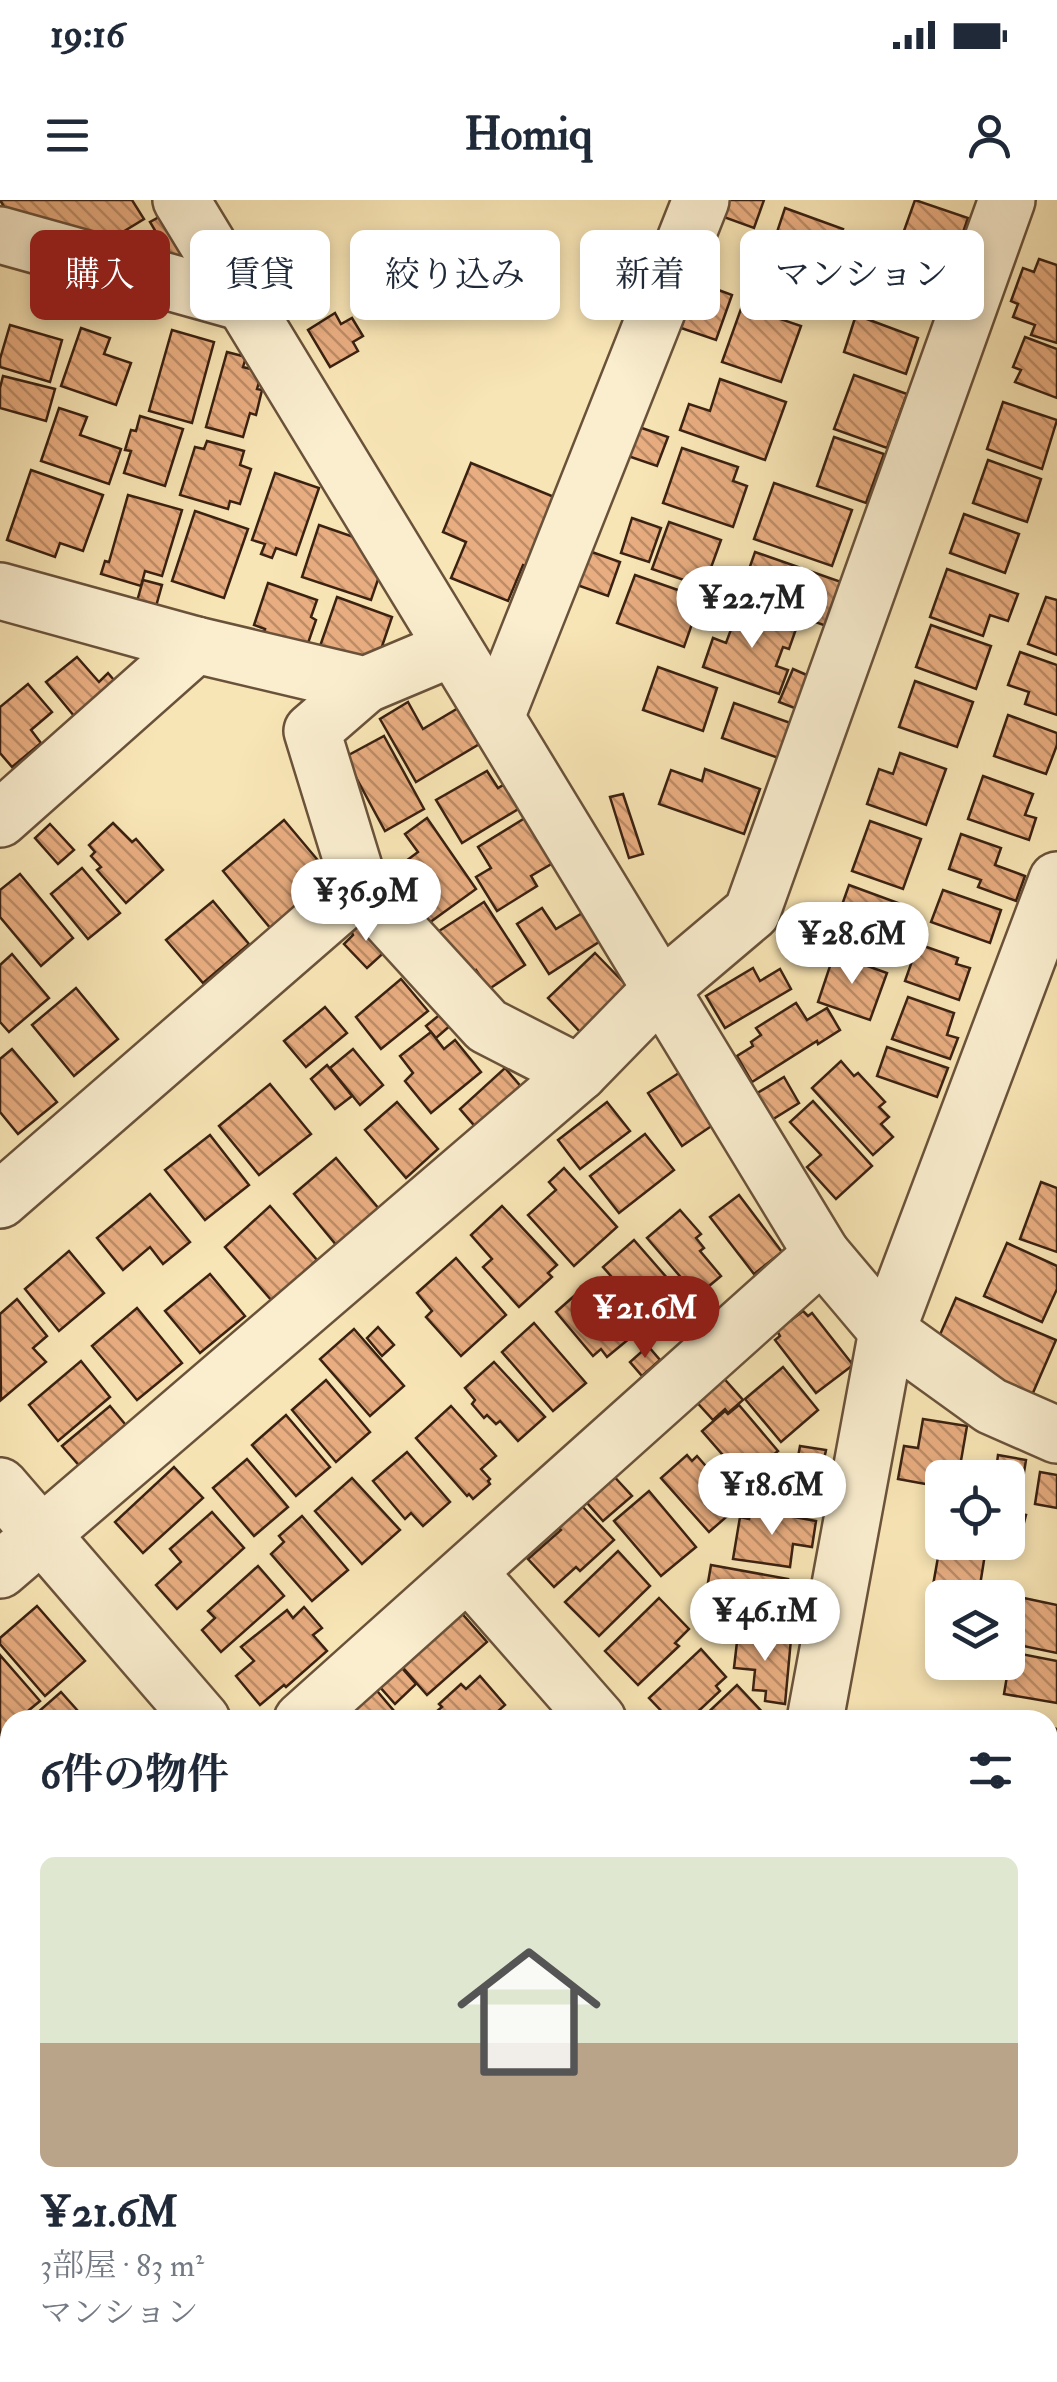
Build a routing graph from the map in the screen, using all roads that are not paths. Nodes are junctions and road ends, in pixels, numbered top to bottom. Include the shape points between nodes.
1 (182, 200) edge
2 (700, 200) edge
3 (1008, 200) edge
4 (200, 230) edge
5 (0, 235) edge
6 (190, 288) edge
7 (254, 320) edge
8 (0, 590) edge
9 (196, 645) junction
10 (453, 648) junction
11 (365, 685) junction
12 (496, 717) junction
13 (0, 819) edge
14 (1057, 880) edge
15 (360, 887) junction
16 (661, 989) junction
17 (579, 1073) junction
18 (0, 1200) edge
19 (822, 1254) junction
20 (887, 1331) junction
21 (1057, 1434) edge
22 (0, 1486) edge
23 (40, 1534) junction
24 (0, 1570) edge
25 (468, 1572) junction
26 (193, 1710) edge
27 (313, 1710) edge
28 (589, 1710) edge
29 (817, 1710) edge

1 - 4 street
2 - 12 street
3 - 16 street via 752,912
5 - 6 street
7 - 10 street
8 - 9 street
9 - 11 street
9 - 13 street
10 - 11 street
10 - 12 street
11 - 15 street via 312,732
12 - 16 street
14 - 20 street
15 - 17 street via 487,1026
15 - 18 street
16 - 17 street
16 - 19 street
17 - 23 street
19 - 20 street
19 - 25 street
20 - 21 street via 991,1406
20 - 29 street
22 - 23 street
23 - 24 street
23 - 26 street
25 - 27 street
25 - 28 street

